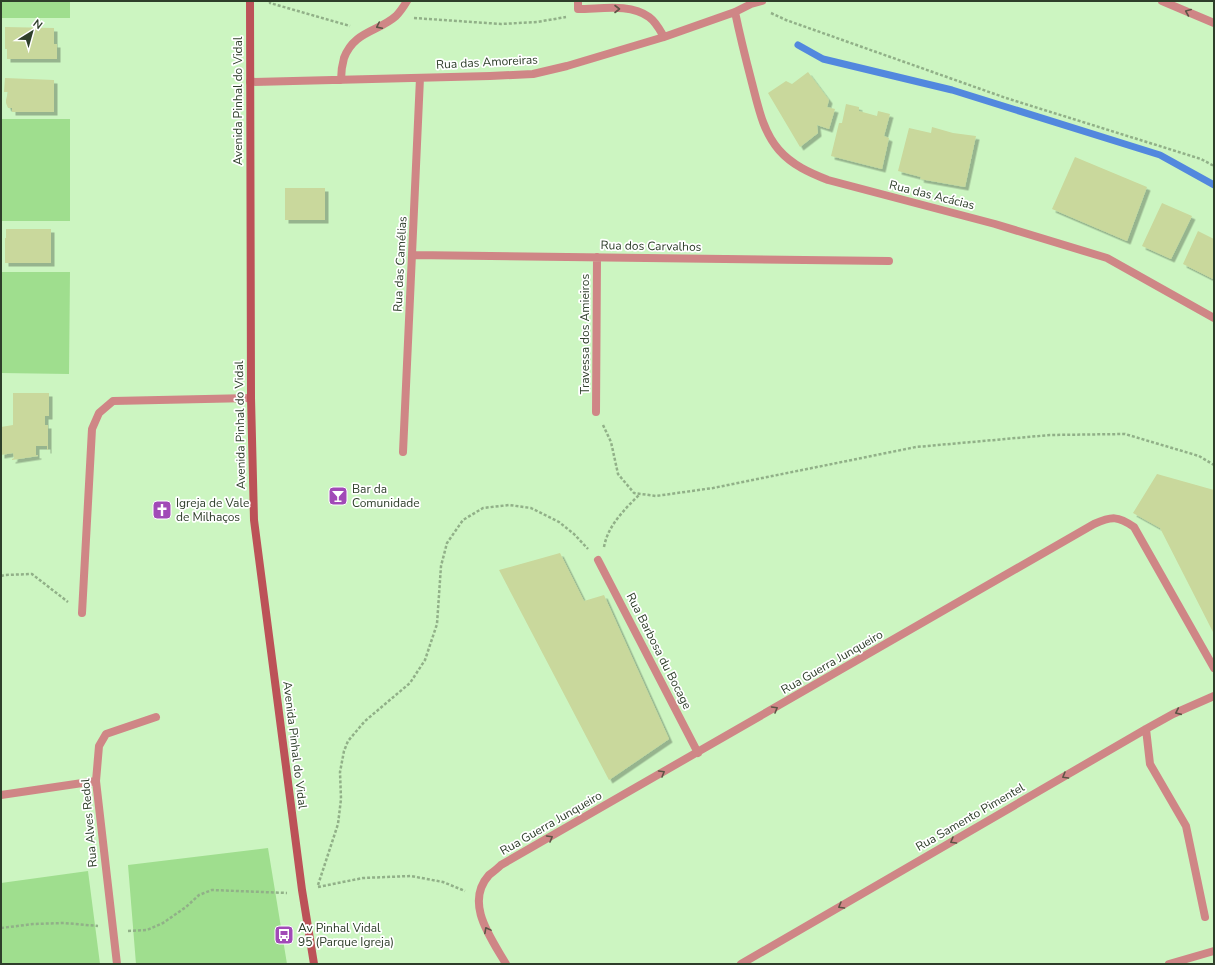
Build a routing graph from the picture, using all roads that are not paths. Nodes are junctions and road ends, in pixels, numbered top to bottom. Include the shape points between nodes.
1 (250, 1) edge
2 (407, 1) edge
3 (762, 1) edge
4 (1162, 1) edge
5 (751, 2) edge
6 (578, 5) edge
7 (735, 12) junction
8 (1214, 23) edge
9 (664, 37) junction
10 (420, 78) junction
11 (340, 80) junction
12 (250, 82) junction
13 (412, 255) junction
14 (597, 257) junction
15 (889, 261) dead end
16 (1214, 318) edge
17 (251, 398) junction
18 (596, 412) road end
19 (403, 452) dead end
20 (598, 560) road end
21 (82, 613) road end
22 (1214, 668) edge
23 (1214, 696) edge
24 (156, 717) dead end
25 (1146, 729) junction
26 (698, 753) junction
27 (96, 781) junction
28 (1, 795) edge
29 (1205, 917) dead end
30 (1214, 951) edge
31 (116, 964) edge
32 (314, 964) edge
33 (506, 964) edge
34 (741, 964) edge
35 (1169, 964) edge

1 - 12 street, Avenida Pinhal do Vidal
2 -> 11 street via 390,21 355,40 343,59
3 - 5 street, Rua das Amoreiras
8 -> 4 street
5 - 7 street, Rua das Amoreiras
6 -> 9 street via 635,11 656,24
7 - 9 street, Rua das Amoreiras
7 - 16 street, Rua das Acácias via 760,117 779,151 809,173 1107,258
9 - 10 street, Rua das Amoreiras via 533,74
10 - 11 street, Rua das Amoreiras
10 - 13 street, Rua das Camélias
11 - 12 street, Rua das Amoreiras
12 - 17 street, Avenida Pinhal do Vidal
13 - 14 street, Rua dos Carvalhos
13 - 19 street, Rua das Camélias
14 - 15 street, Rua dos Carvalhos
14 - 18 street, Travessa dos Amieiros
17 - 21 street via 113,401 99,413 92,429
17 - 32 street, Avenida Pinhal do Vidal via 254,520
20 - 26 street, Rua Barbosa du Bocage
26 -> 22 street, Rua Guerra Junqueiro via 1107,519 1116,518 1134,527
23 -> 25 street, Rua Samento Pimentel
24 - 27 street, Rua Alves Redol via 106,734 99,746
25 - 29 street via 1150,764 1186,826
25 -> 34 street, Rua Samento Pimentel
33 -> 26 street, Rua Guerra Junqueiro via 481,918 479,908 482,886 489,876 501,865
27 - 28 street
27 - 31 street, Rua Alves Redol
30 - 35 street

